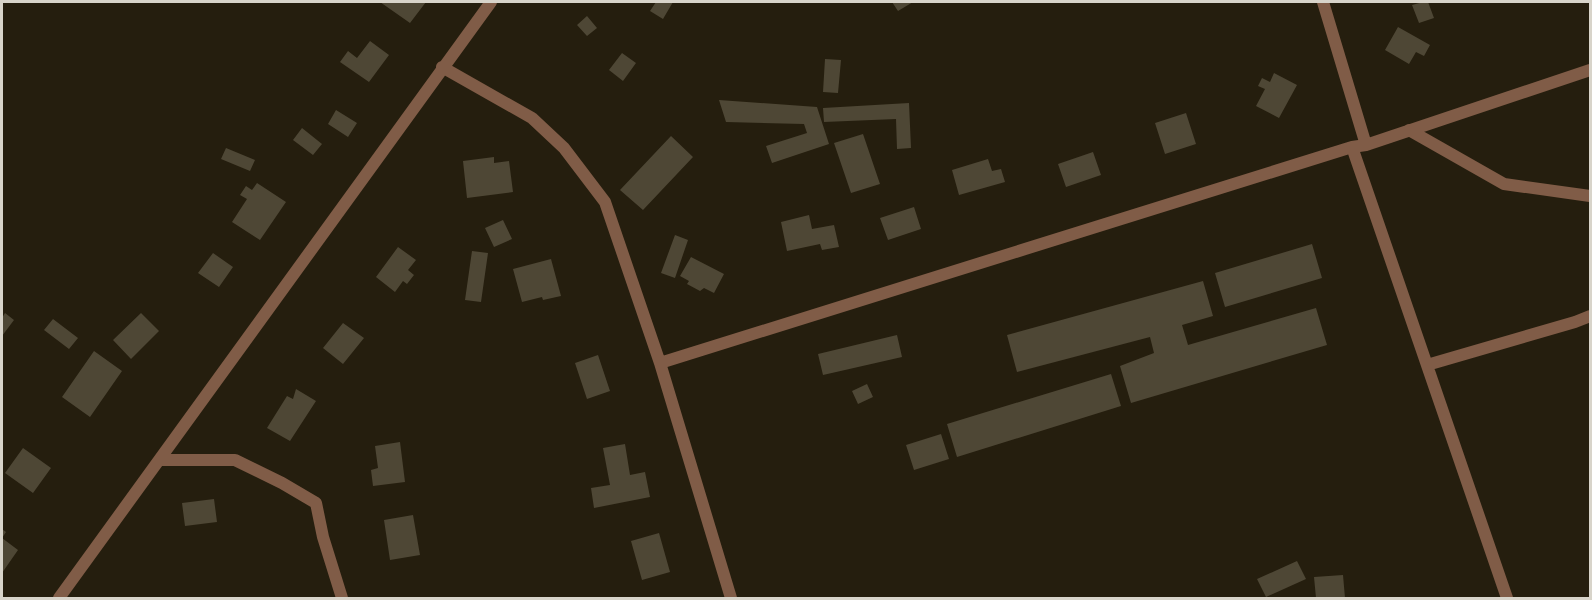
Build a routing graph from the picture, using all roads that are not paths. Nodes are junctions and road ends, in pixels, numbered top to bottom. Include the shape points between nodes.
1 (491, 2) edge
2 (1323, 2) edge
3 (442, 67) junction
4 (1590, 70) edge
5 (1409, 130) junction
6 (1366, 145) junction
7 (1352, 147) junction
8 (1590, 196) edge
9 (1590, 316) edge
10 (660, 363) junction
11 (1427, 365) junction
12 (160, 460) junction
13 (60, 598) edge
14 (342, 598) edge
15 (731, 598) edge
16 (1507, 598) edge

1 - 3 street
2 - 6 street
3 - 10 street via 532,118 564,148 605,202
3 - 12 street
4 - 5 street
5 - 6 street
5 - 8 street via 1504,184
6 - 7 street
7 - 10 street
7 - 11 street
9 - 11 street
10 - 15 street
11 - 16 street
12 - 13 street
12 - 14 street via 235,460 316,503

